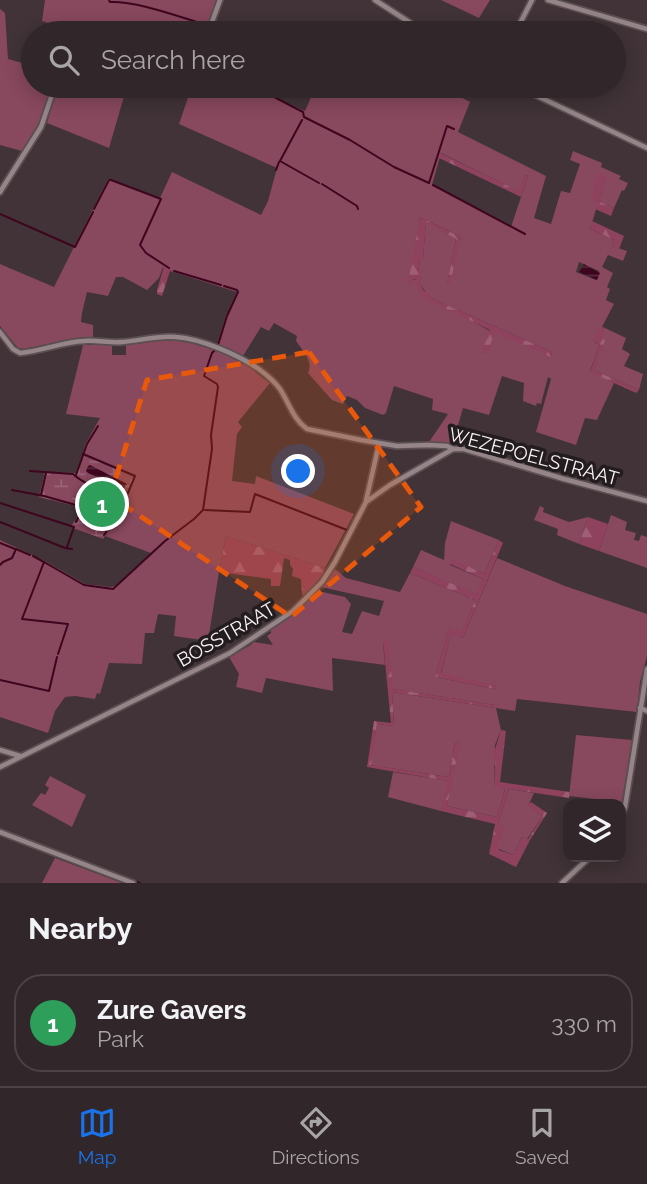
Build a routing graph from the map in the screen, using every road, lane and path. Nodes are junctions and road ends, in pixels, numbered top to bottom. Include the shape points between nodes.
1 (220, 0) edge
2 (375, 0) edge
3 (532, 0) edge
4 (548, 0) edge
5 (212, 21) edge
6 (407, 21) edge
7 (521, 21) edge
8 (620, 21) edge
9 (626, 23) edge
10 (647, 29) edge
11 (51, 98) edge
12 (541, 98) edge
13 (647, 148) edge
14 (0, 192) edge
15 (0, 332) edge
16 (379, 444) junction
17 (453, 449) junction
18 (647, 499) edge
19 (366, 502) junction
20 (647, 669) edge
21 (640, 708) junction
22 (647, 710) edge
23 (1, 750) edge
24 (21, 756) junction
25 (11, 762) junction
26 (0, 767) edge
27 (626, 800) edge
28 (0, 832) edge
29 (585, 862) edge
30 (133, 883) edge
31 (562, 883) edge

1 - 5 street
2 - 6 street
3 - 7 street
4 - 8 street
9 - 10 street
11 - 14 street via 41,127
12 - 13 street
15 - 16 street, WEZEPOELSTRAAT via 20,353 85,341 188,339 229,352 262,372 307,429
16 - 17 street, WEZEPOELSTRAAT
16 - 19 street
17 - 18 street, WEZEPOELSTRAAT
17 - 19 street, BOSSTRAAT
19 - 24 street, BOSSTRAAT via 322,582 293,611 230,653
20 - 21 street
21 - 22 street
21 - 27 street
23 - 24 street
23 - 25 street
24 - 25 street, BOSSTRAAT
25 - 26 street, BOSSTRAAT
28 - 30 street
29 - 31 street

